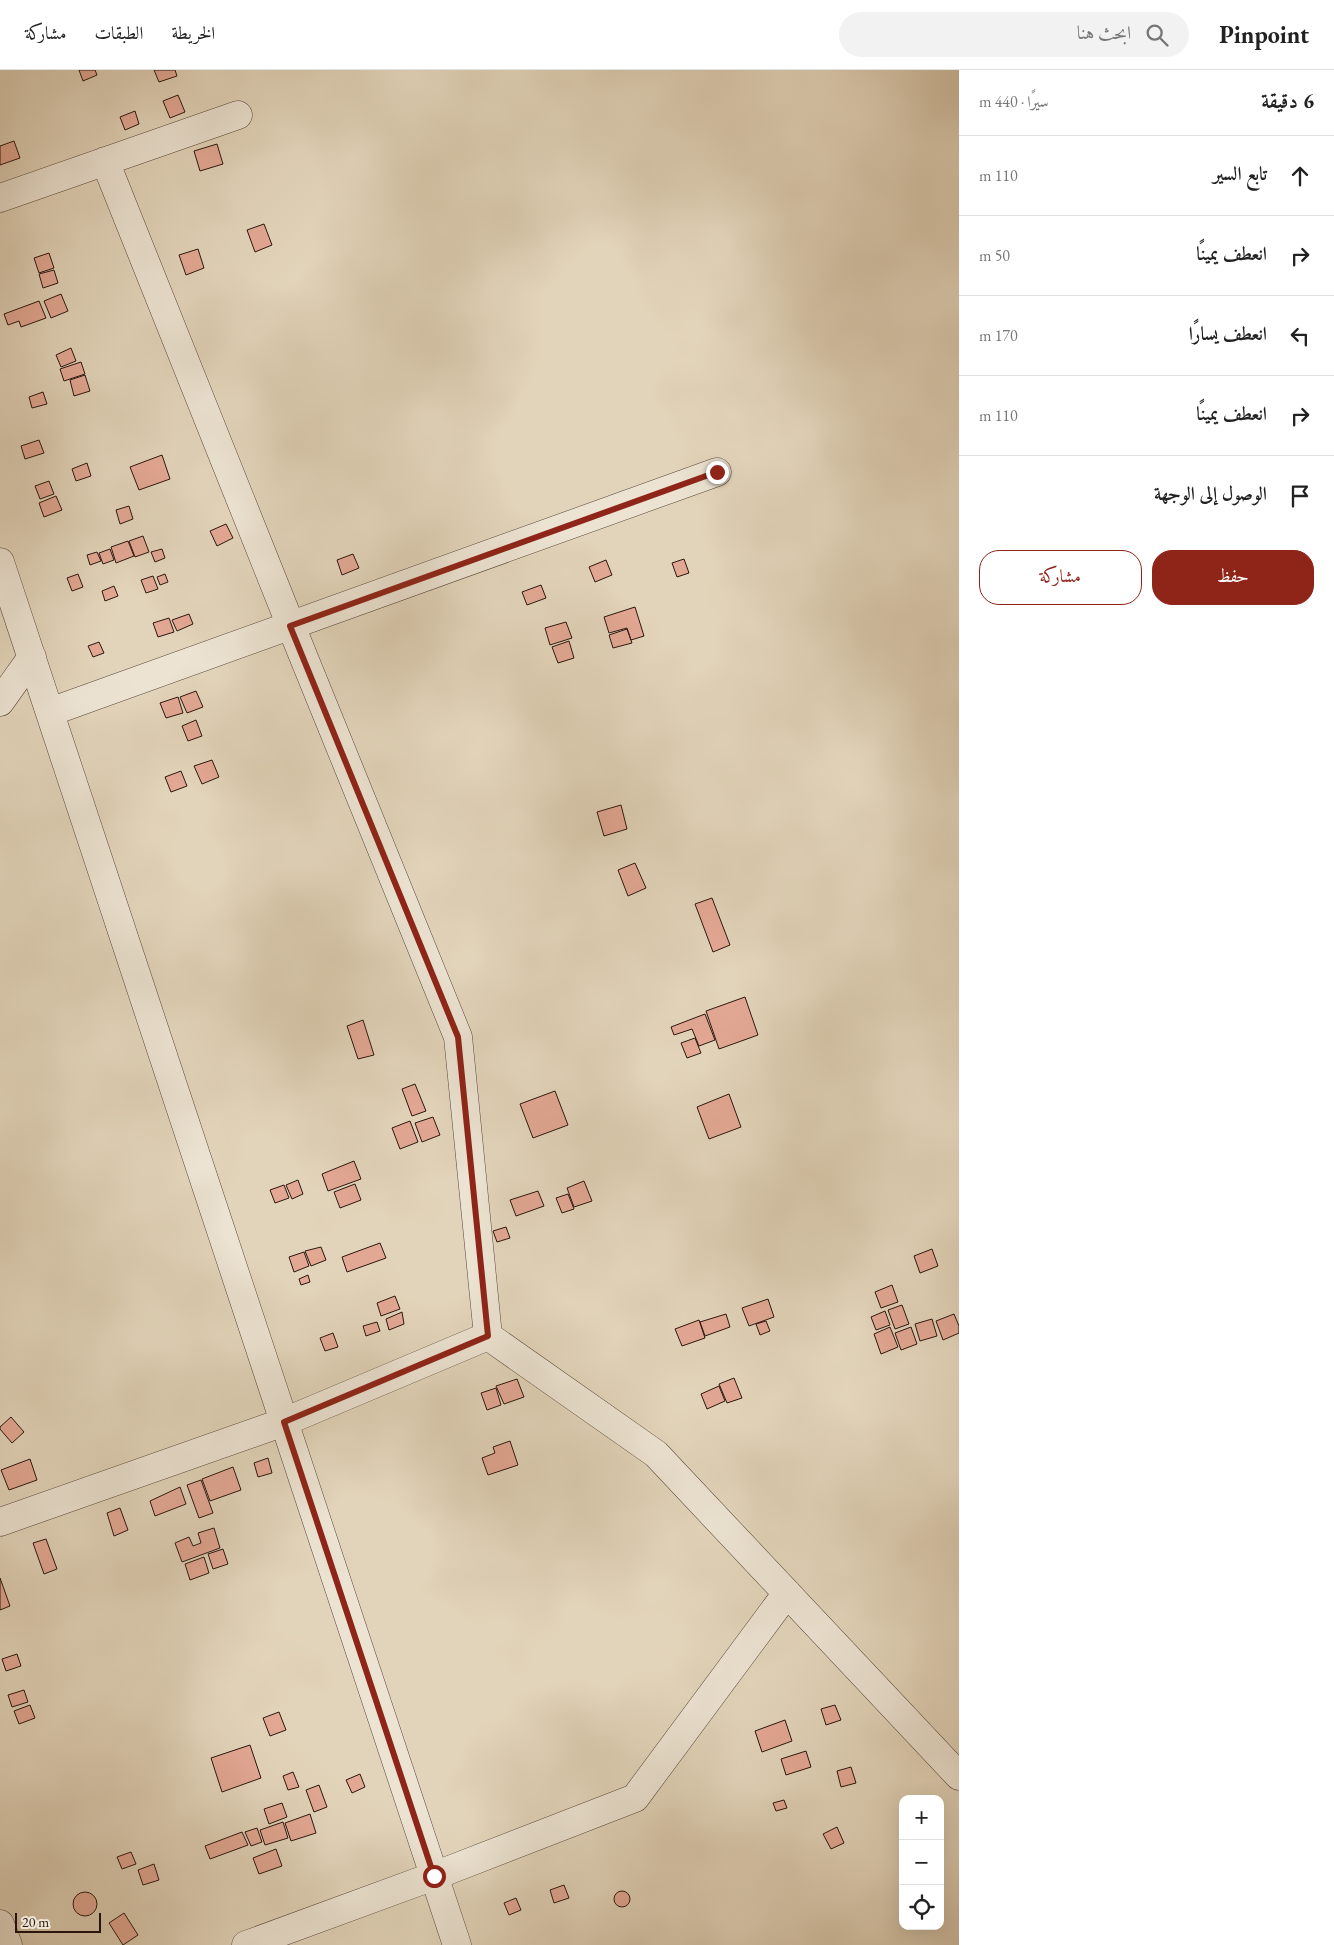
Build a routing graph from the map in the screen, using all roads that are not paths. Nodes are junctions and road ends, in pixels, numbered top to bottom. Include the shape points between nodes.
1 (238, 115) dead end
2 (105, 161) junction
3 (0, 198) edge
4 (717, 472) dead end
5 (0, 562) edge
6 (290, 626) junction
7 (32, 658) junction
8 (0, 702) edge
9 (50, 712) junction
10 (488, 1336) junction
11 (284, 1422) junction
12 (0, 1522) edge
13 (787, 1593) junction
14 (959, 1776) edge
15 (434, 1876) junction
16 (0, 1924) edge
17 (8, 1945) edge
18 (246, 1945) edge
19 (457, 1945) edge

1 - 2 street
2 - 3 street
2 - 6 street
4 - 6 street
5 - 7 street
6 - 9 street
6 - 10 street via 458,1037
7 - 8 street
7 - 9 street
9 - 11 street
10 - 11 street
10 - 13 street via 656,1454
11 - 12 street
11 - 15 street
13 - 14 street
13 - 15 street via 635,1798
15 - 18 street
15 - 19 street
16 - 17 street

